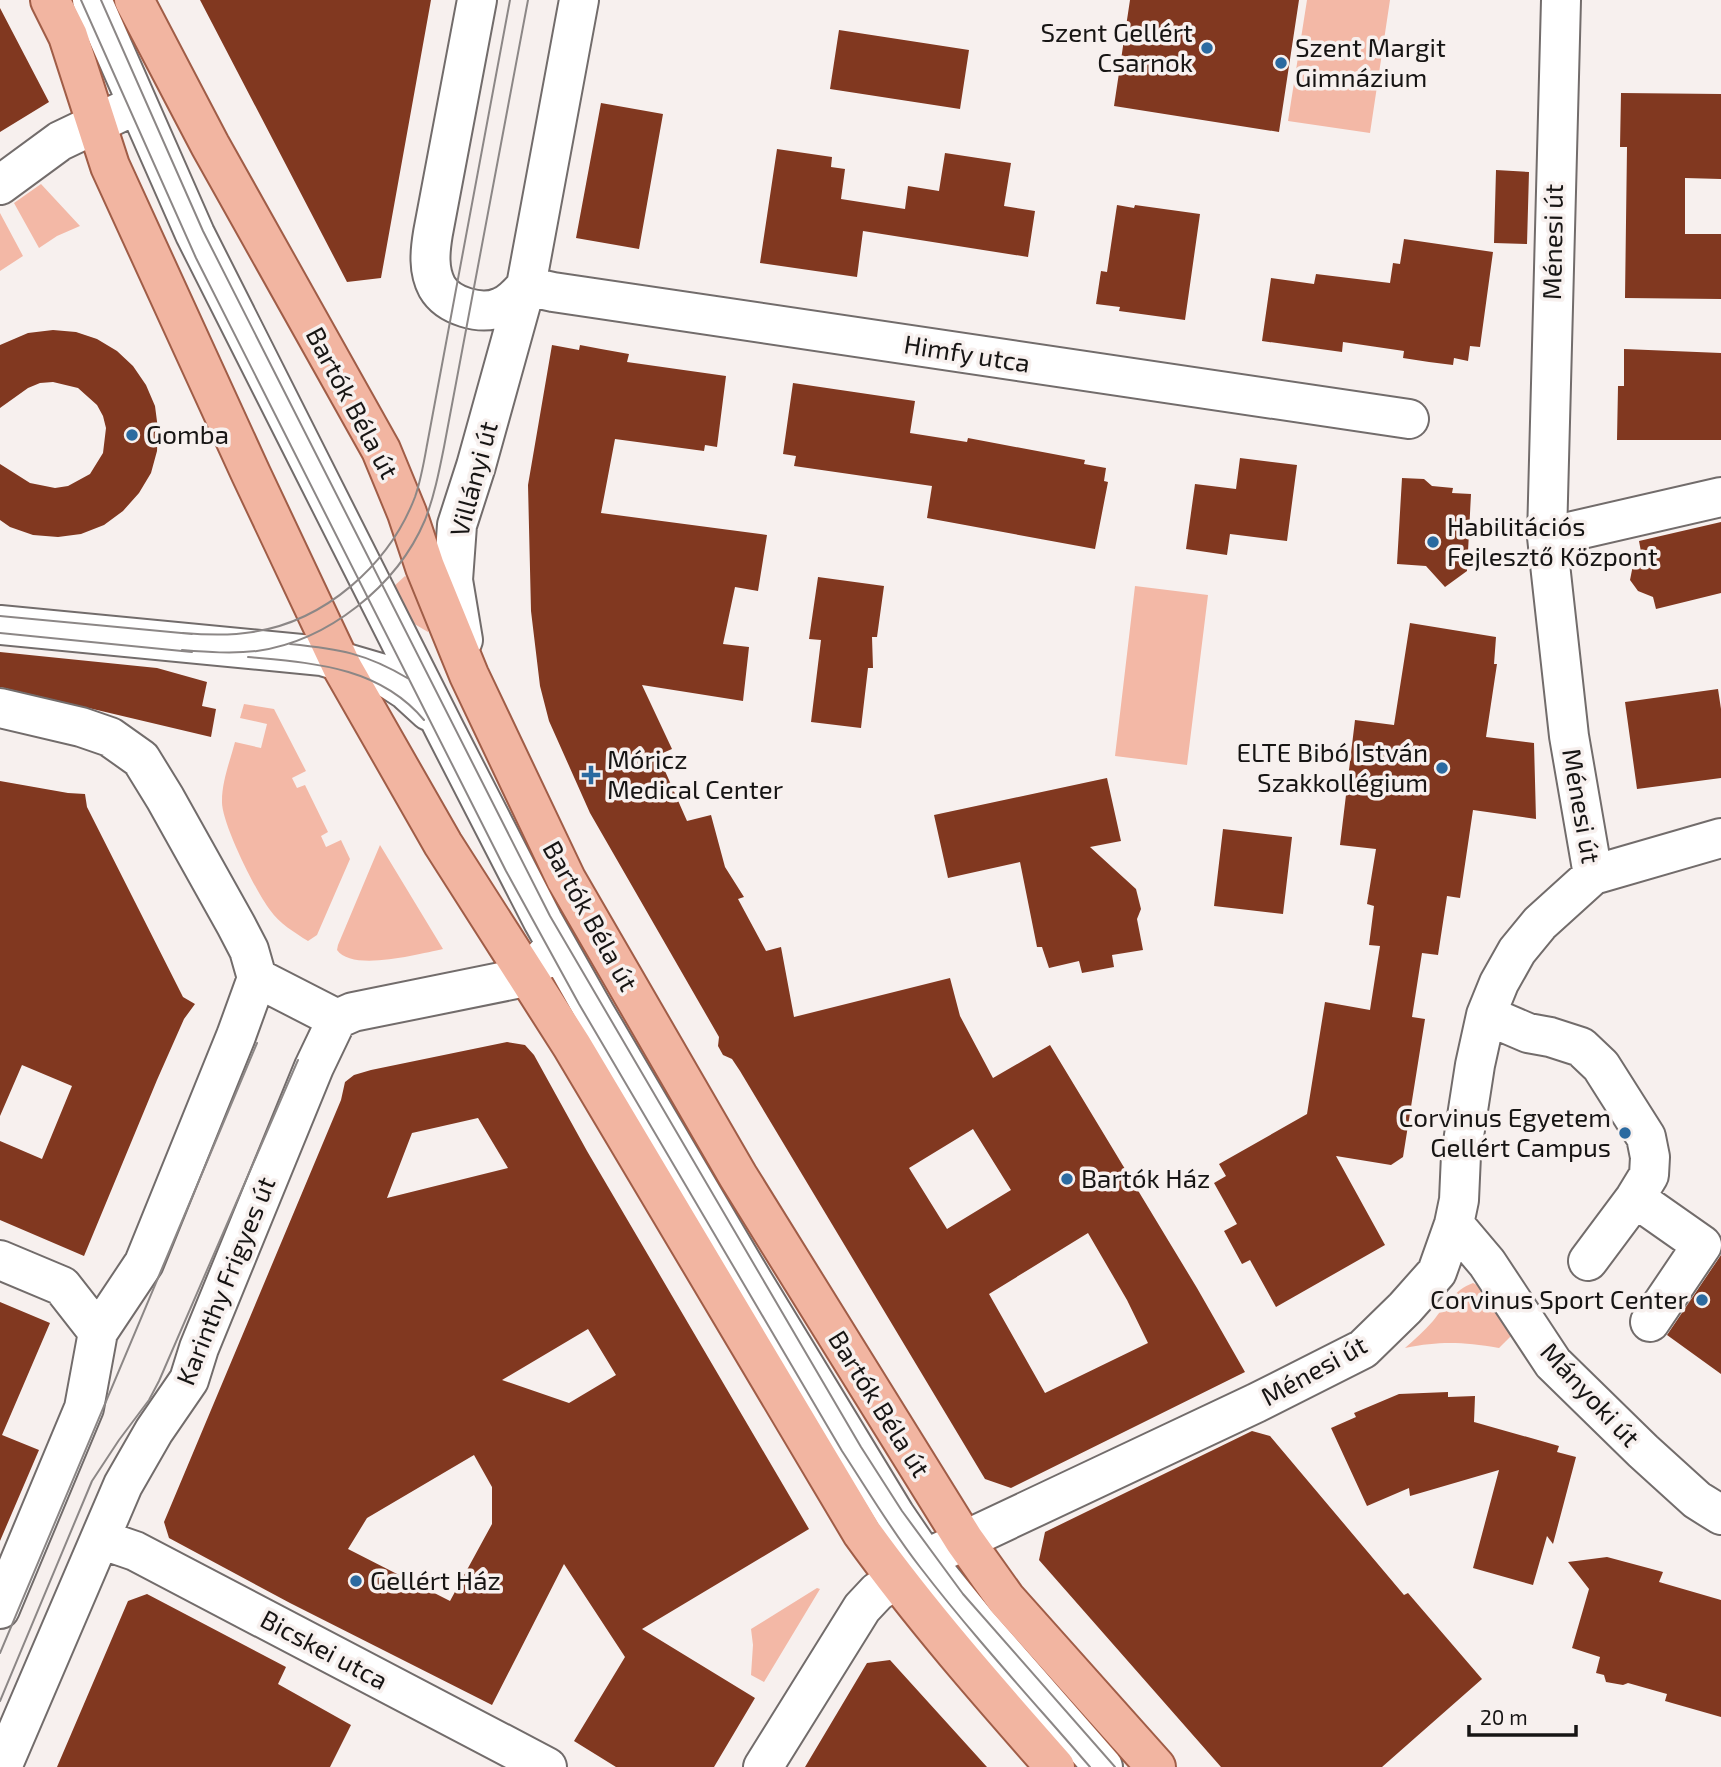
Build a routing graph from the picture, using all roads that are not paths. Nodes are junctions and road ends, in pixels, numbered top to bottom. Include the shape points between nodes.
1 (50, 0) edge
2 (92, 0) edge
3 (134, 0) edge
4 (477, 0) edge
5 (579, 0) edge
6 (1561, 0) edge
7 (138, 106) junction
8 (95, 122) junction
9 (204, 133) junction
10 (0, 185) edge
11 (526, 286) junction
12 (1409, 419) dead end
13 (1721, 497) edge
14 (1547, 537) junction
15 (0, 625) edge
16 (338, 659) junction
17 (469, 675) junction
18 (0, 708) edge
19 (446, 732) junction
20 (1721, 838) edge
21 (1594, 875) junction
22 (571, 887) junction
23 (491, 922) junction
24 (549, 932) junction
25 (597, 932) junction
26 (526, 977) junction
27 (257, 978) junction
28 (595, 1013) junction
29 (1486, 1015) junction
30 (337, 1018) junction
31 (1635, 1198) junction
32 (1454, 1224) junction
33 (0, 1260) edge
34 (1588, 1261) dead end
35 (1650, 1322) dead end
36 (99, 1332) junction
37 (1721, 1516) edge
38 (100, 1539) junction
39 (964, 1540) junction
40 (910, 1569) junction
41 (0, 1609) edge
42 (2, 1767) edge
43 (547, 1767) edge
44 (763, 1767) edge
45 (1055, 1767) edge
46 (1103, 1767) edge
47 (1156, 1767) edge

1 - 8 main road, Bartók Béla út via 68,36
2 - 7 street, Bartók Béla út
3 - 9 main road, Bartók Béla út
4 - 11 street via 433,233 432,272 438,289 453,303 470,309 499,308
5 - 11 street, Villányi út
6 - 14 street, Ménesi út
7 - 8 street
7 - 9 street via 147,103 177,114
7 - 19 street, Bartók Béla út via 195,234
8 - 10 street via 60,141
8 - 16 main road, Bartók Béla út via 154,264
9 - 17 main road, Bartók Béla út via 381,450
11 - 12 street, Himfy utca
11 - 17 street, Villányi út via 457,525 453,580
13 - 14 street
14 - 21 street, Ménesi út via 1569,736
15 - 16 street
16 - 19 street via 380,673 406,690
16 - 23 main road, Bartók Béla út
17 - 22 main road, Bartók Béla út
18 - 27 street via 110,737 141,759 236,925
19 - 24 street, Bartók Béla út
20 - 21 street
21 - 29 street, Ménesi út via 1540,923 1517,951
22 - 24 street via 569,919
22 - 25 main road, Bartók Béla út
23 - 24 street
23 - 26 main road, Bartók Béla út
24 - 26 street
24 - 28 street, Bartók Béla út
25 - 28 street
25 - 39 main road, Bartók Béla út via 738,1176
26 - 28 street
26 - 30 street
26 - 40 main road, Bartók Béla út via 572,1046 856,1523
27 - 30 street
27 - 36 street via 144,1263
28 - 40 street, Bartók Béla út via 895,1515
29 - 31 street via 1528,1033 1581,1047 1601,1066 1646,1137 1649,1175
29 - 32 street, Ménesi út via 1461,1155
30 - 38 street, Karinthy Frigyes út via 189,1380 123,1485
31 - 34 street
31 - 35 street via 1702,1245
32 - 37 street, Mányoki út via 1488,1263 1553,1363 1643,1451
32 - 39 street, Ménesi út via 1437,1272 1363,1349
33 - 36 street via 62,1286
36 - 41 street via 84,1408
38 - 42 street, Karinthy Frigyes út
38 - 43 street, Bicskei utca via 135,1551
39 - 40 street, Ménesi út
39 - 47 main road, Bartók Béla út via 1006,1599
40 - 44 street, Ménesi út via 877,1591 862,1608
40 - 45 main road, Bartók Béla út via 963,1662
40 - 46 street, Bartók Béla út via 976,1622

